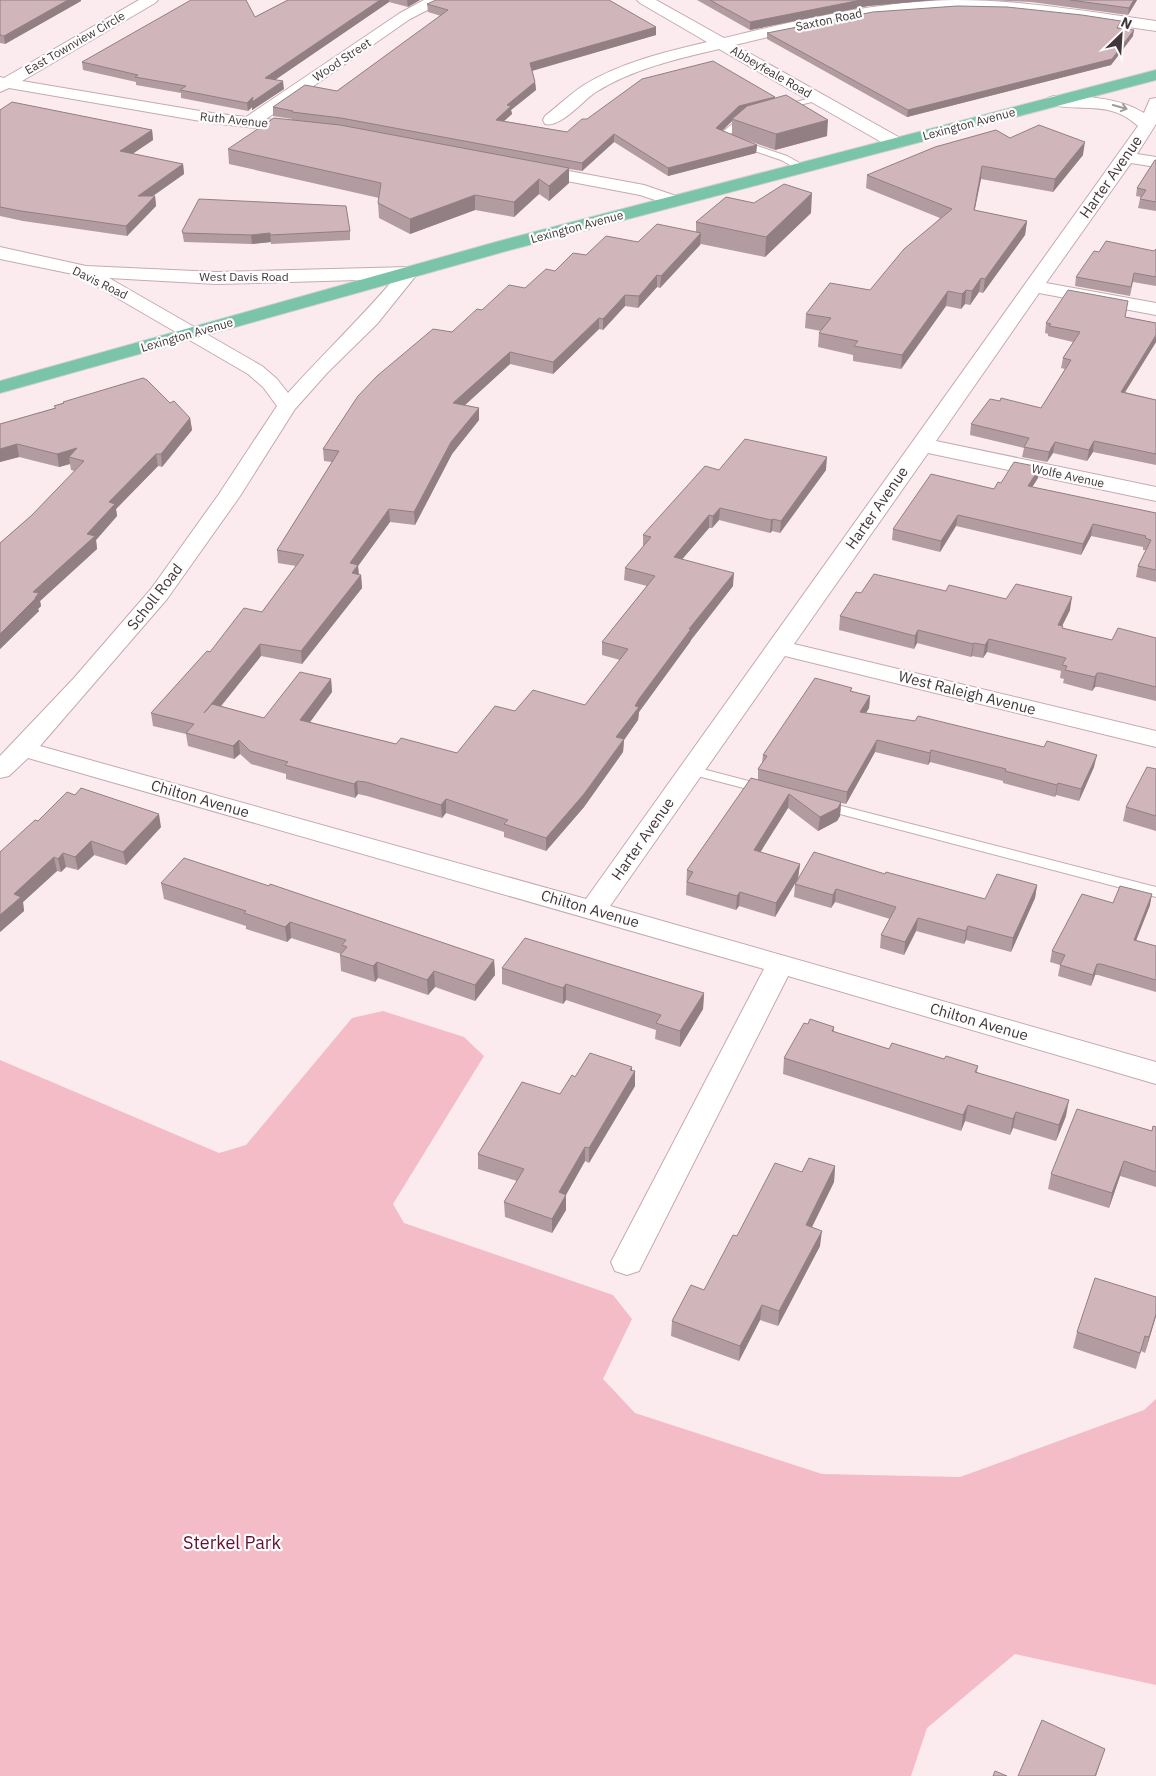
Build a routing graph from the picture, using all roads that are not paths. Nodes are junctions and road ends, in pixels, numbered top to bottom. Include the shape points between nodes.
1 (436, 0) edge
2 (645, 0) edge
3 (141, 2) edge
4 (1156, 26) edge
5 (722, 44) junction
6 (1156, 75) edge
7 (2, 84) edge
8 (817, 98) junction
9 (1054, 102) junction
10 (1156, 103) edge
11 (770, 111) edge
12 (751, 116) edge
13 (551, 120) dead end
14 (250, 122) junction
15 (1147, 125) junction
16 (316, 130) edge
17 (896, 143) junction
18 (1126, 157) junction
19 (1156, 162) edge
20 (514, 166) edge
21 (802, 168) junction
22 (673, 202) junction
23 (0, 253) edge
24 (79, 270) junction
25 (409, 273) junction
26 (1035, 287) junction
27 (1156, 309) edge
28 (193, 334) junction
29 (0, 387) edge
30 (287, 406) junction
31 (922, 445) junction
32 (1156, 494) edge
33 (778, 647) junction
34 (1156, 739) edge
35 (23, 748) junction
36 (0, 770) edge
37 (691, 770) junction
38 (776, 793) edge
39 (805, 800) edge
40 (1156, 892) edge
41 (592, 910) junction
42 (780, 965) junction
43 (1156, 1073) edge
44 (627, 1262) dead end

1 - 14 street, Wood Street via 405,16
2 - 5 street, Abbeyfeale Road
3 - 7 street, East Townview Circle
4 - 5 street, Saxton Road via 1033,9 982,5 927,6 839,16
5 - 8 street, Abbeyfeale Road
5 - 13 street, Saxton Road via 625,71 589,89
6 - 9 main road, Lexington Avenue
7 - 14 street, Ruth Avenue via 160,111
8 - 11 lane
8 - 17 street, Abbeyfeale Road
9 -> 15 street via 1116,105 1134,112
9 - 17 main road, Lexington Avenue
10 - 15 street, Harter Avenue
12 - 21 lane via 742,118 722,137 784,158
14 - 16 street, Ruth Avenue
15 - 18 street, Harter Avenue
17 - 21 main road, Lexington Avenue
18 - 19 street
18 - 26 street, Harter Avenue
20 - 22 street via 644,190
21 - 22 main road, Lexington Avenue
22 - 25 main road, Lexington Avenue
23 - 24 street, Davis Road
24 - 25 street, West Davis Road via 216,278
24 - 28 street, Davis Road
25 - 28 main road, Lexington Avenue
25 - 30 street, Scholl Road via 370,320
26 - 27 street
26 - 31 street, Harter Avenue
28 - 29 main road, Lexington Avenue
28 - 30 street via 255,370 270,383
30 - 35 street, Scholl Road via 229,496 159,594
31 - 32 street, Wolfe Avenue
31 - 33 street, Harter Avenue
33 - 34 street, West Raleigh Avenue
33 - 37 street, Harter Avenue
35 - 36 street, Scholl Road
35 - 41 street, Chilton Avenue
37 - 38 lane
37 - 41 street, Harter Avenue
39 - 40 lane
41 - 42 street, Chilton Avenue
42 - 43 street, Chilton Avenue
42 - 44 street

